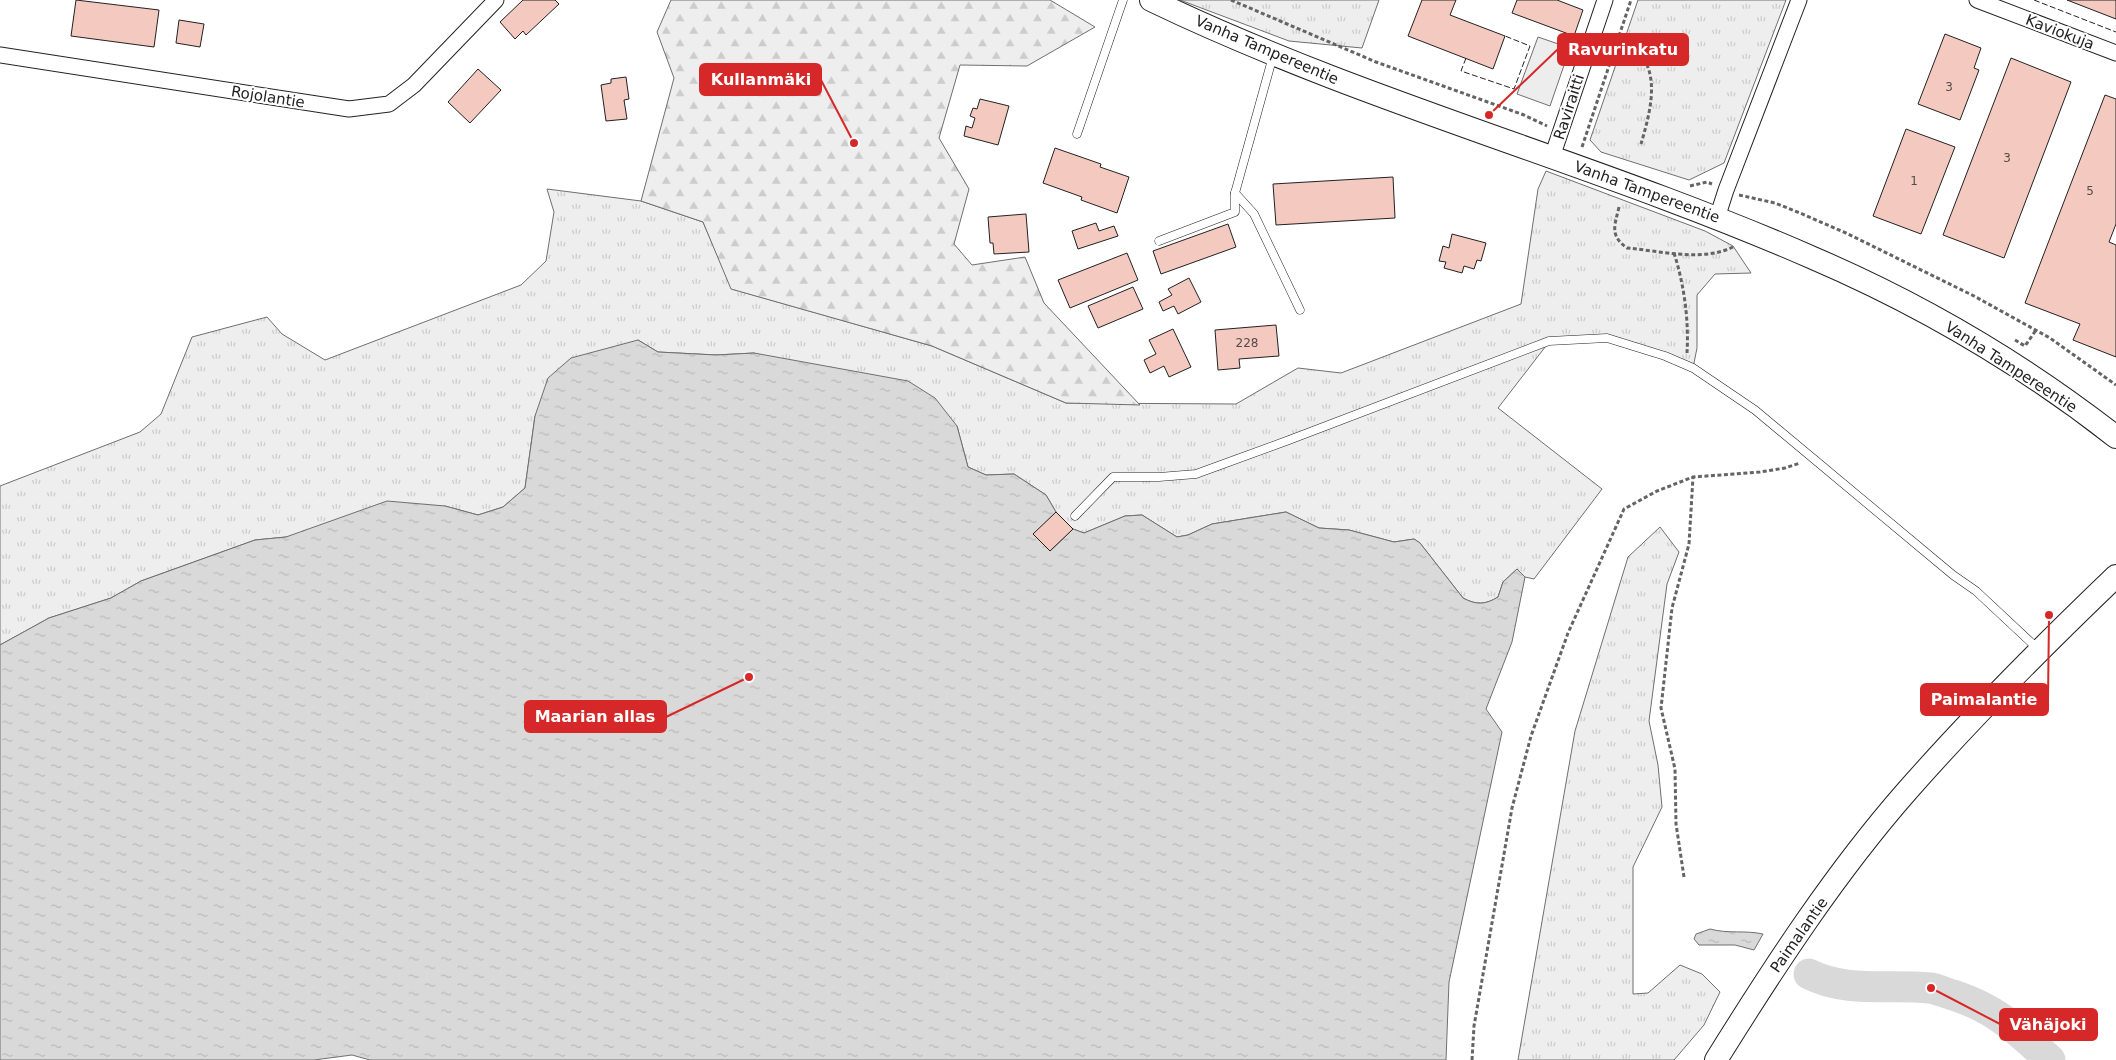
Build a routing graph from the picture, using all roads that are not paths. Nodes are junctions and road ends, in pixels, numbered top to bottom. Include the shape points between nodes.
1 (496, 0) edge
2 (1123, 0) edge
3 (1151, 0) edge
4 (1605, 0) edge
5 (1799, 0) edge
6 (1977, 0) edge
7 (2116, 53) edge
8 (0, 54) edge
9 (1274, 54) junction
10 (1077, 134) dead end
11 (1552, 157) junction
12 (1235, 194) junction
13 (1718, 218) junction
14 (1158, 241) dead end
15 (1300, 310) dead end
16 (2116, 437) edge
17 (1075, 516) dead end
18 (2116, 576) edge
19 (2040, 650) junction
20 (1716, 1060) edge

1 - 8 street, Rojolantie via 414,85 389,104 349,109
2 - 10 lane
3 - 9 main road, Vanha Tampereentie
4 - 11 street, Raviraitti
5 - 13 street
6 - 7 street, Kaviokuja
9 - 11 main road, Vanha Tampereentie
9 - 12 lane
11 - 13 main road, Vanha Tampereentie
12 - 14 lane via 1235,212
12 - 15 lane via 1254,214
13 - 16 main road, Vanha Tampereentie via 1815,259 1949,326 2017,368
17 - 19 lane via 1113,477 1196,474 1549,341 1607,338 1686,365 1755,410 1976,591
18 - 19 main road, Paimalantie
19 - 20 main road, Paimalantie via 1906,792 1861,847

